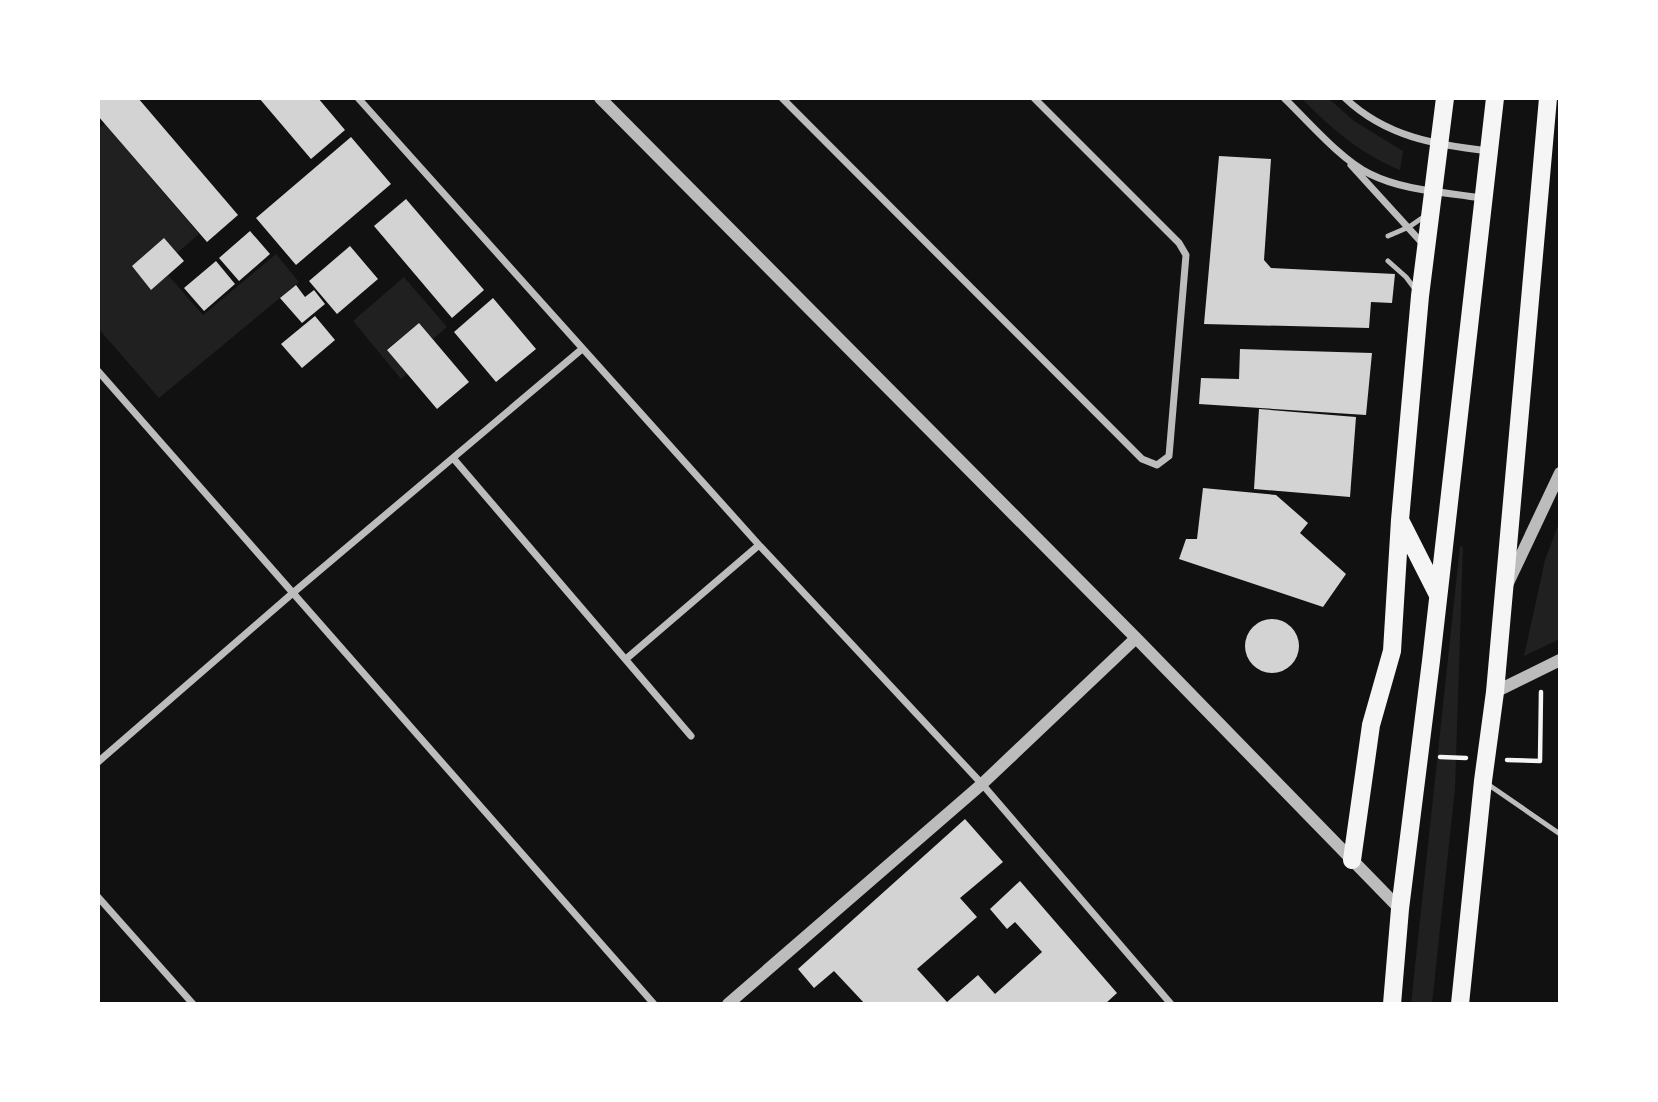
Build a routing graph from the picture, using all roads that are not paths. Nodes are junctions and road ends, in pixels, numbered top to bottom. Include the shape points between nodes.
1 (358, 98) edge
2 (600, 98) edge
3 (782, 98) edge
4 (1034, 98) edge
5 (1284, 98) edge
6 (1345, 98) edge
7 (1445, 98) edge
8 (1495, 98) edge
9 (1548, 98) edge
10 (1441, 146) junction
11 (1336, 149) junction
12 (1490, 151) junction
13 (1484, 198) junction
14 (1432, 200) junction
15 (1409, 227) junction
16 (1388, 236) dead end
17 (1426, 249) junction
18 (1388, 261) dead end
19 (1420, 296) junction
20 (582, 349) junction
21 (98, 371) edge
22 (453, 458) junction
23 (1560, 476) edge
24 (1399, 520) junction
25 (760, 545) junction
26 (1505, 589) junction
27 (294, 592) junction
28 (1438, 595) junction
29 (1136, 638) junction
30 (626, 659) junction
31 (1560, 660) edge
32 (1495, 692) junction
33 (691, 736) dead end
34 (98, 762) edge
35 (1483, 781) junction
36 (982, 784) junction
37 (1560, 834) edge
38 (1352, 860) junction
39 (98, 897) edge
40 (1400, 909) junction
41 (192, 1004) edge
42 (654, 1004) edge
43 (728, 1004) edge
44 (1171, 1004) edge
45 (1392, 1004) edge
46 (1460, 1004) edge

1 - 20 street
2 - 29 street
3 - 4 street via 1142,458 1157,465 1169,456 1186,255
5 - 11 street
6 - 10 street via 1387,128
7 - 10 main road
8 - 12 main road
9 - 26 main road
10 - 12 street
10 - 14 main road
11 - 14 street via 1368,173
11 - 15 street
12 - 13 main road
13 - 14 street
13 - 28 main road
14 - 15 lane
14 - 17 main road
15 - 16 lane
15 - 17 street
17 - 19 main road
18 - 19 lane
19 - 24 main road
20 - 22 street
20 - 25 street
21 - 27 street
22 - 27 street
22 - 30 street
23 - 26 street
24 - 28 main road
24 - 38 main road via 1392,651 1371,725
25 - 30 street
25 - 36 street
26 - 32 main road
27 - 34 street
27 - 42 street
28 - 40 main road
29 - 36 street
29 - 38 street
30 - 33 street
31 - 32 street
32 - 35 main road
35 - 37 lane
35 - 46 main road
36 - 43 street
36 - 44 street
38 - 40 street
39 - 41 street
40 - 45 main road

